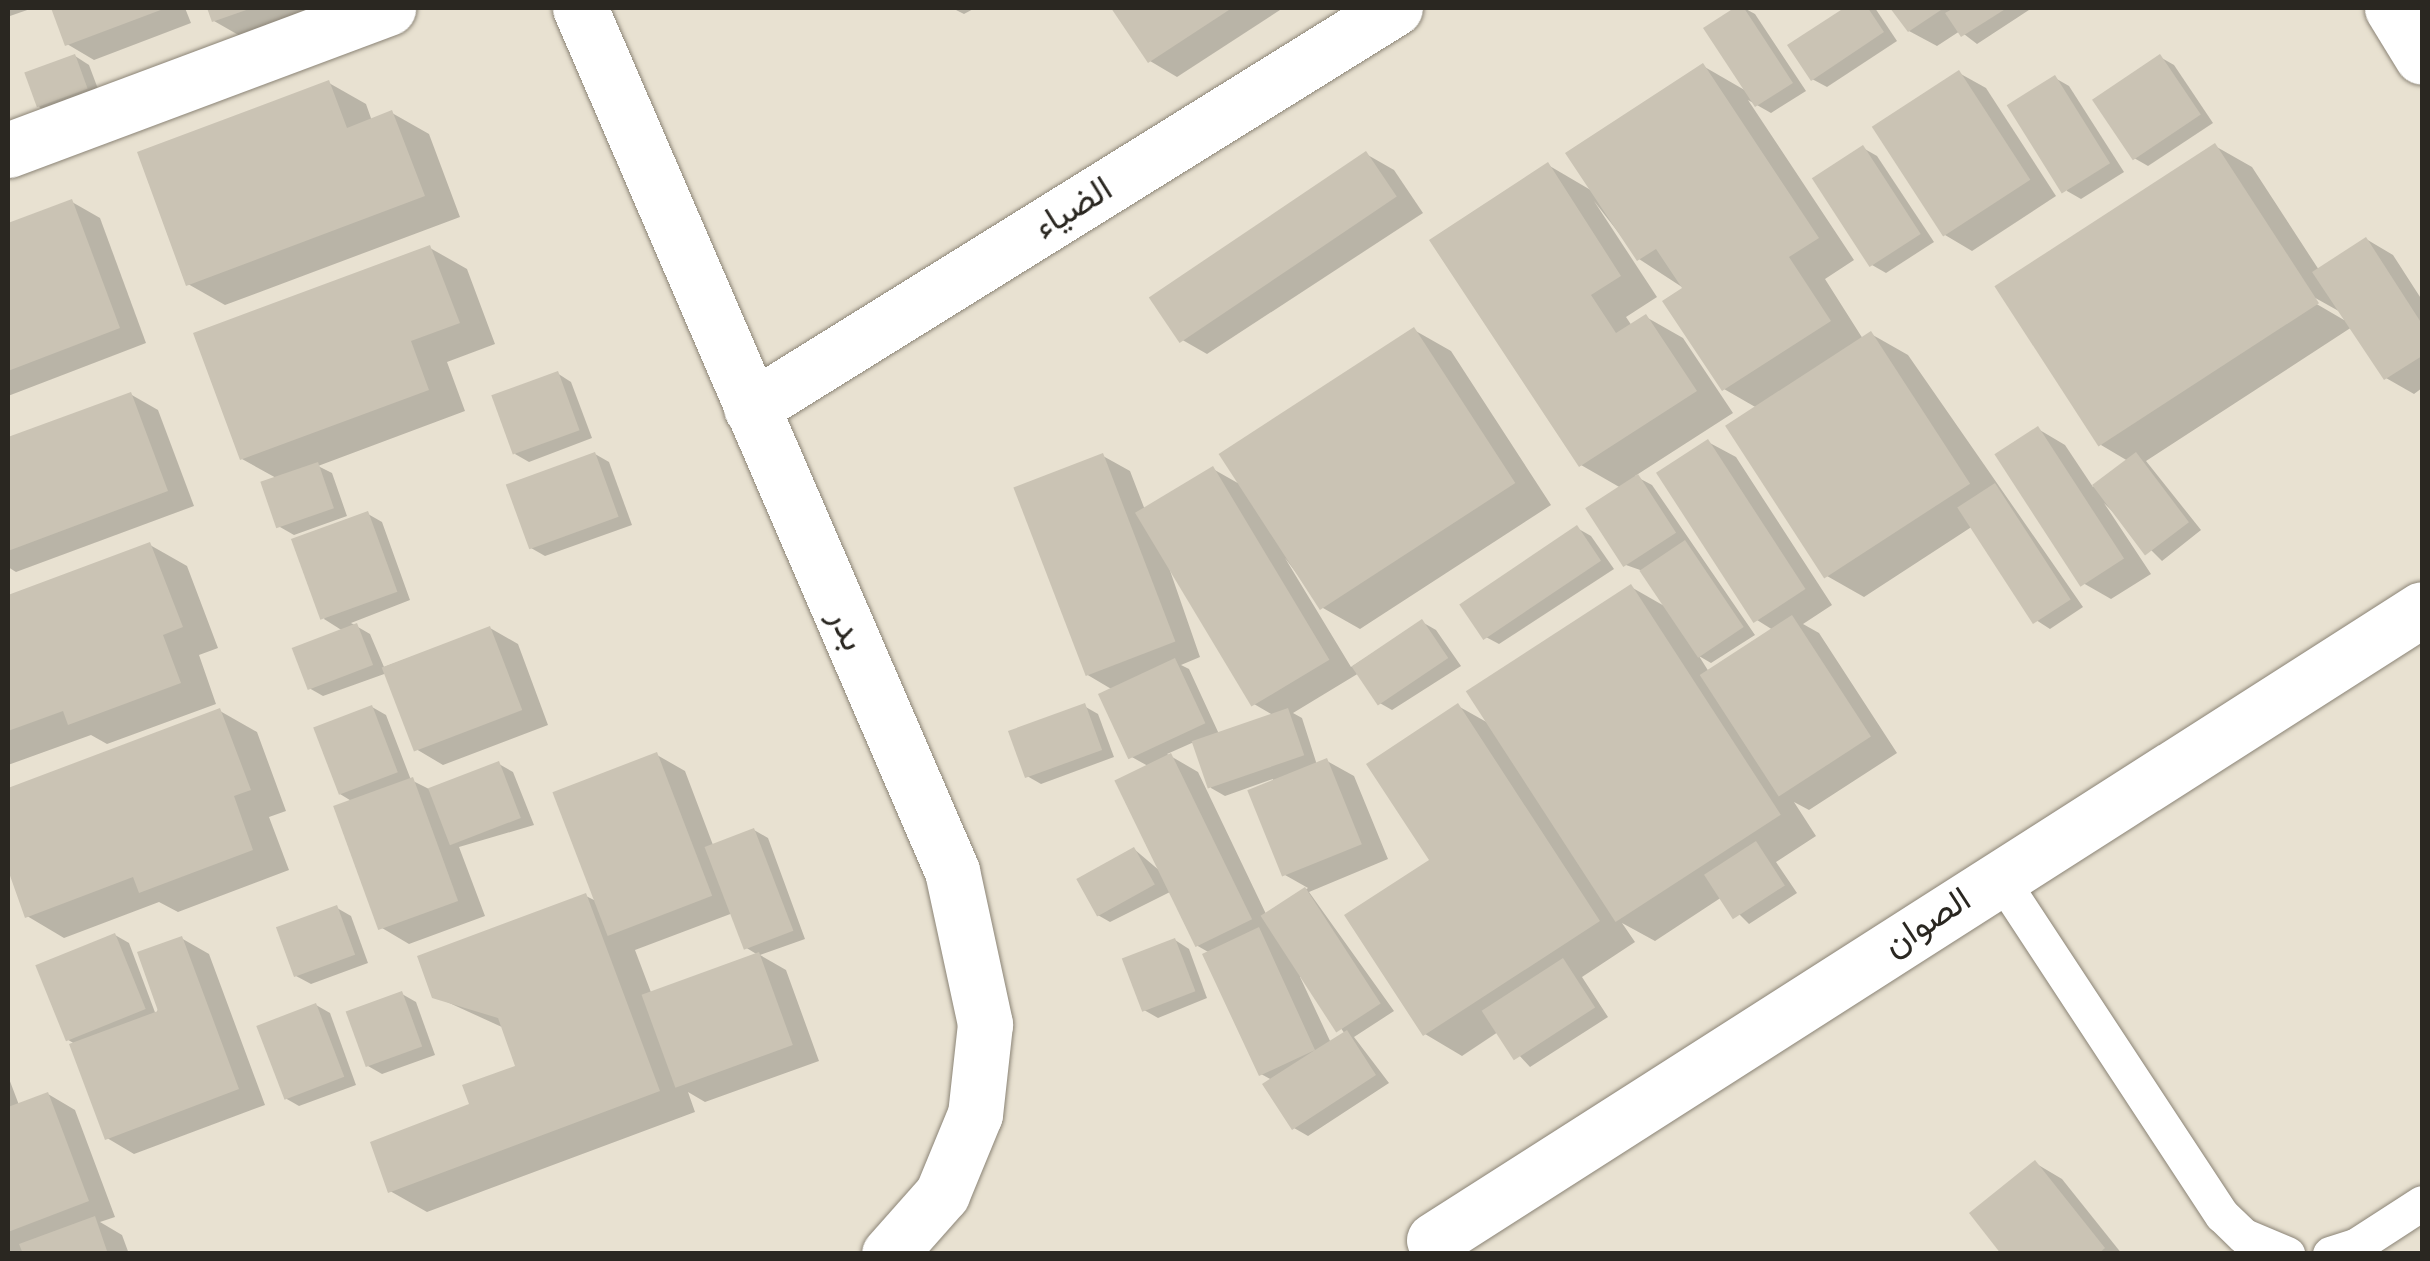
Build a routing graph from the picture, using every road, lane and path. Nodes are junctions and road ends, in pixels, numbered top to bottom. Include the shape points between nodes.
1 (388, 8) edge
2 (580, 8) edge
3 (1395, 8) edge
4 (2392, 8) edge
5 (2422, 57) edge
6 (8, 150) edge
7 (751, 408) junction
8 (2422, 609) edge
9 (1998, 876) junction
10 (2422, 1203) edge
11 (1434, 1240) dead end
12 (889, 1254) edge
13 (2287, 1254) edge
14 (2330, 1254) edge

1 - 6 street
2 - 7 street, بدر
3 - 7 street, الضياء
4 - 5 street
7 - 12 street, بدر via 952,872 986,1024 975,1114 942,1194
8 - 9 street, الصوان
9 - 11 street, الصوان
9 - 13 lane via 2222,1215 2244,1236
10 - 14 lane via 2357,1245

